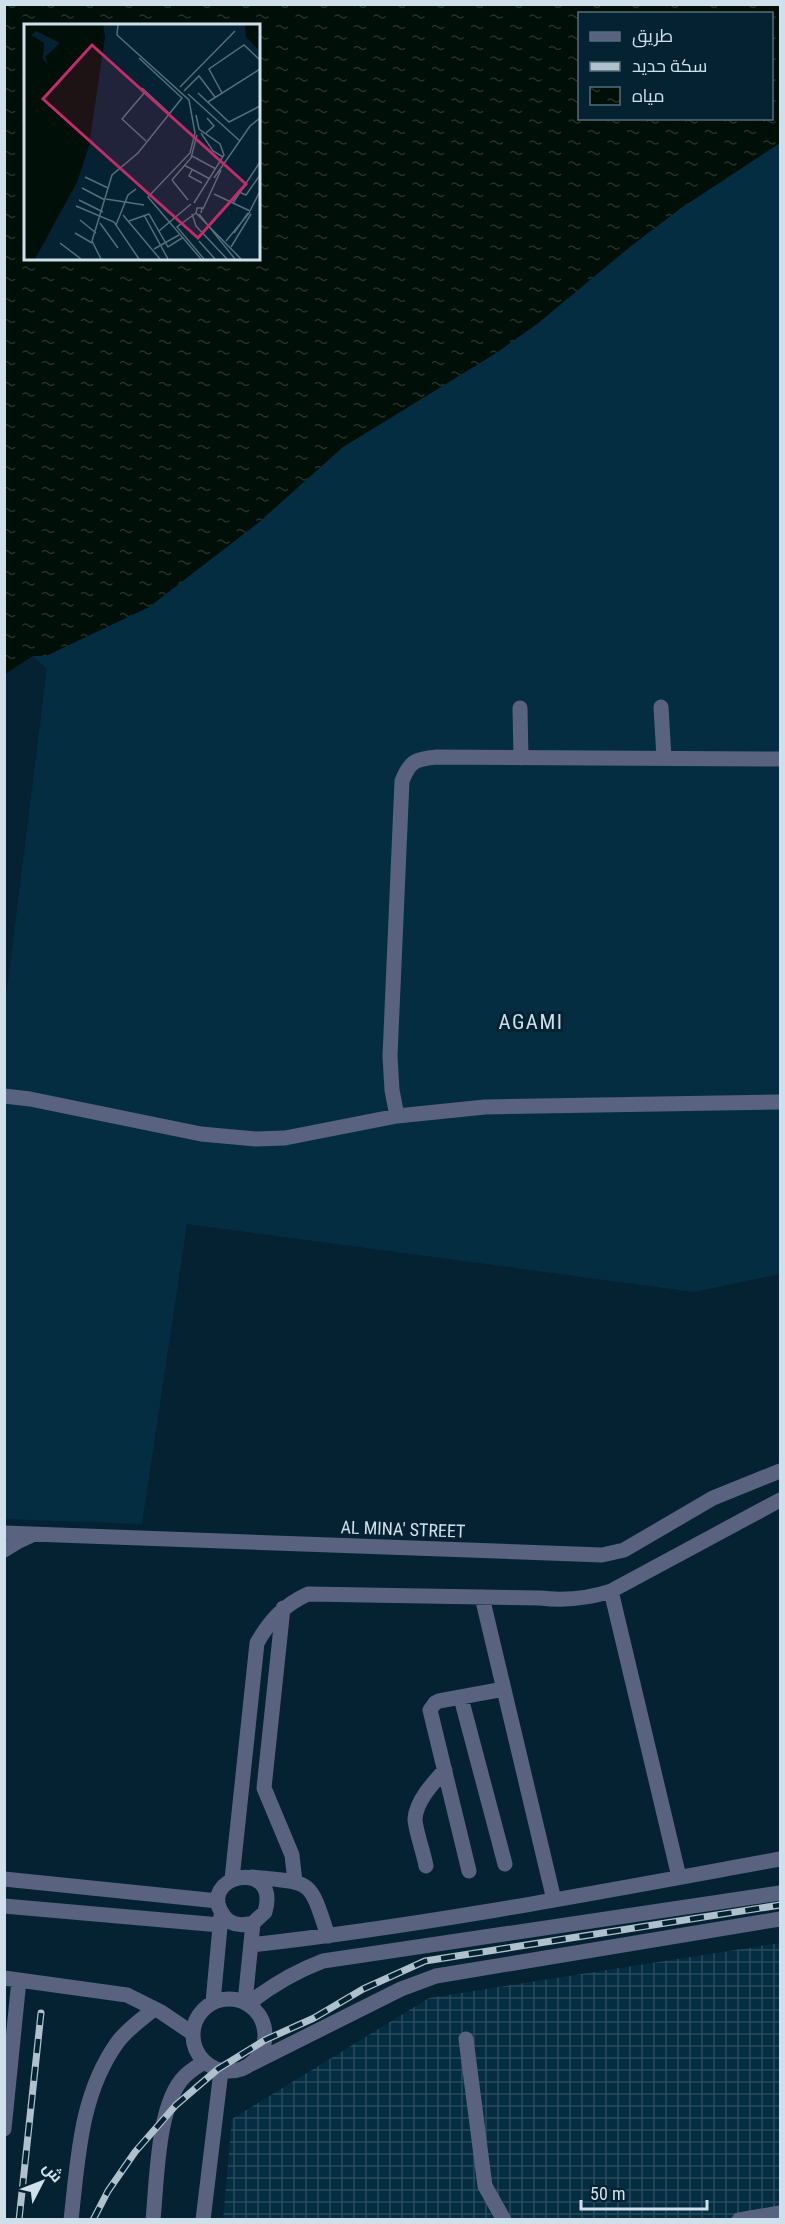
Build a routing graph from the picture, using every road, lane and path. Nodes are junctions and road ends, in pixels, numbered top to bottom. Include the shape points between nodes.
1 (661, 707) dead end
2 (520, 708) dead end
3 (521, 758) junction
4 (664, 758) junction
5 (780, 759) edge
6 (4, 1096) edge
7 (780, 1102) edge
8 (397, 1116) junction
9 (780, 1471) edge
10 (780, 1500) edge
11 (4, 1533) edge
12 (32, 1536) junction
13 (4, 1551) edge
14 (611, 1591) junction
15 (482, 1597) junction
16 (283, 1608) junction
17 (504, 1689) junction
18 (461, 1698) junction
19 (445, 1770) junction
20 (241, 1785) junction
21 (264, 1788) junction
22 (780, 1859) edge
23 (505, 1864) dead end
24 (426, 1866) dead end
25 (469, 1871) dead end
26 (250, 1877) junction
27 (679, 1877) junction
28 (4, 1879) edge
29 (232, 1879) junction
30 (295, 1882) junction
31 (780, 1893) edge
32 (554, 1900) junction
33 (4, 1906) edge
34 (220, 1913) junction
35 (780, 1919) edge
36 (253, 1923) junction
37 (328, 1936) junction
38 (251, 1945) junction
39 (12, 1979) edge
40 (213, 2002) junction
41 (246, 2003) junction
42 (154, 2009) junction
43 (192, 2033) junction
44 (466, 2039) dead end
45 (204, 2062) junction
46 (251, 2064) junction
47 (221, 2071) junction
48 (4, 2129) edge
49 (780, 2213) edge
50 (70, 2220) edge
51 (153, 2220) edge
52 (203, 2220) edge
53 (504, 2220) edge
54 (739, 2220) edge

1 - 4 street
2 - 3 street
3 - 4 street
3 - 8 street via 420,759 408,766 402,781 390,1056
4 - 5 street
6 - 8 street via 234,1139 285,1138
7 - 8 street via 485,1107
9 - 12 street, AL MINA' STREET via 713,1498 624,1550 602,1555
10 - 14 street
11 - 12 street, AL MINA' STREET
12 - 13 street
14 - 15 street via 576,1600
14 - 27 street
15 - 16 street via 308,1594
15 - 17 street
16 - 20 street via 257,1643
16 - 21 street
17 - 18 street
17 - 32 street
18 - 19 street via 435,1702 430,1710
18 - 23 street
19 - 24 street via 431,1784 415,1819
19 - 25 street
20 - 21 street
20 - 29 street
21 - 30 street via 292,1854
22 - 27 street
26 - 29 street
26 - 30 street
26 - 36 street via 263,1887 267,1904 265,1912
27 - 32 street
28 - 34 street
29 - 34 street via 225,1884
30 - 37 street via 315,1896
31 - 41 street via 323,1961 296,1972
32 - 37 street
33 - 34 street
34 - 36 street via 235,1924
34 - 40 street
35 - 46 street via 436,1976 401,1989
36 - 38 street
37 - 38 street
38 - 41 street
39 - 42 street via 127,1995
39 - 48 street
40 - 41 street via 234,1999
40 - 43 street via 198,2014
41 - 46 street via 257,2012 266,2034 259,2056
42 - 43 street
42 - 50 street via 117,2042 97,2078 82,2122
43 - 45 street
44 - 53 street via 485,2186
45 - 47 street
45 - 51 street via 184,2076 170,2098 164,2118
46 - 47 street via 232,2072
47 - 52 street
49 - 54 street

